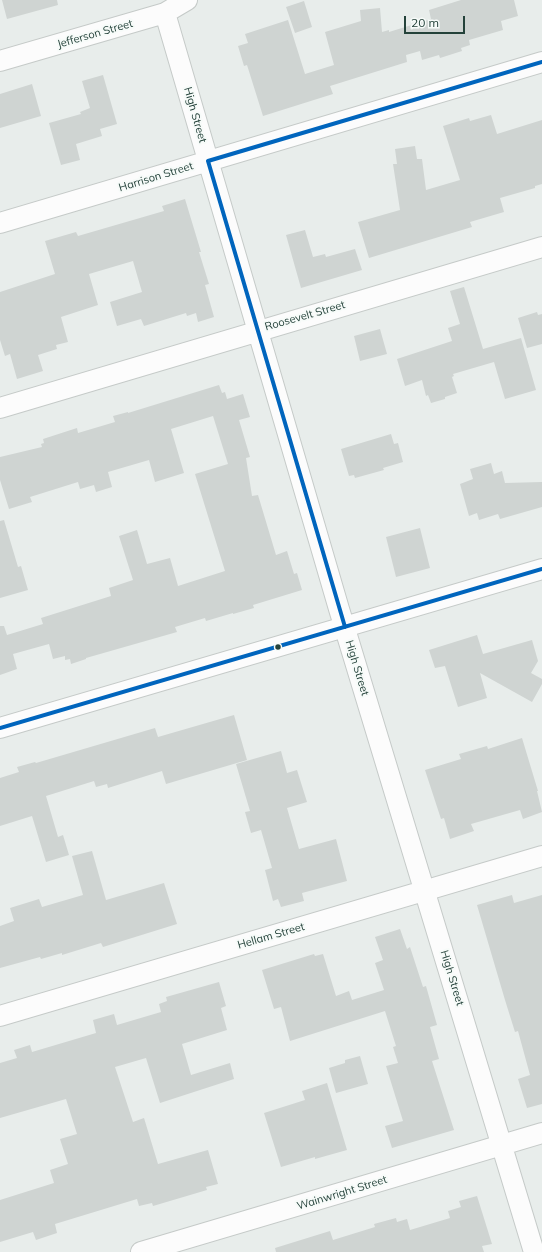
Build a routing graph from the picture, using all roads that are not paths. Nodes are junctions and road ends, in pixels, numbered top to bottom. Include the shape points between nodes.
1 (187, 0) edge
2 (165, 13) junction
3 (0, 60) edge
4 (542, 62) edge
5 (208, 161) junction
6 (0, 223) edge
7 (542, 247) edge
8 (258, 330) junction
9 (0, 408) edge
10 (542, 569) edge
11 (345, 627) junction
12 (0, 728) edge
13 (542, 856) edge
14 (425, 891) junction
15 (0, 1016) edge
16 (542, 1133) edge
17 (503, 1145) junction
18 (141, 1252) edge
19 (534, 1252) edge

1 - 2 street, Jefferson Street
2 - 3 street, Jefferson Street
2 - 5 street, High Street
4 - 5 street, Harrison Street
5 - 6 street, Harrison Street
5 - 8 street, High Street
7 - 8 street, Roosevelt Street
8 - 9 street, Roosevelt Street
8 - 11 street, High Street
10 - 11 street
11 - 12 street
11 - 14 street, High Street
13 - 14 street, Hellam Street
14 - 15 street, Hellam Street
14 - 17 street, High Street
16 - 17 street, Wainwright Street
17 - 18 street, Wainwright Street
17 - 19 street, High Street

